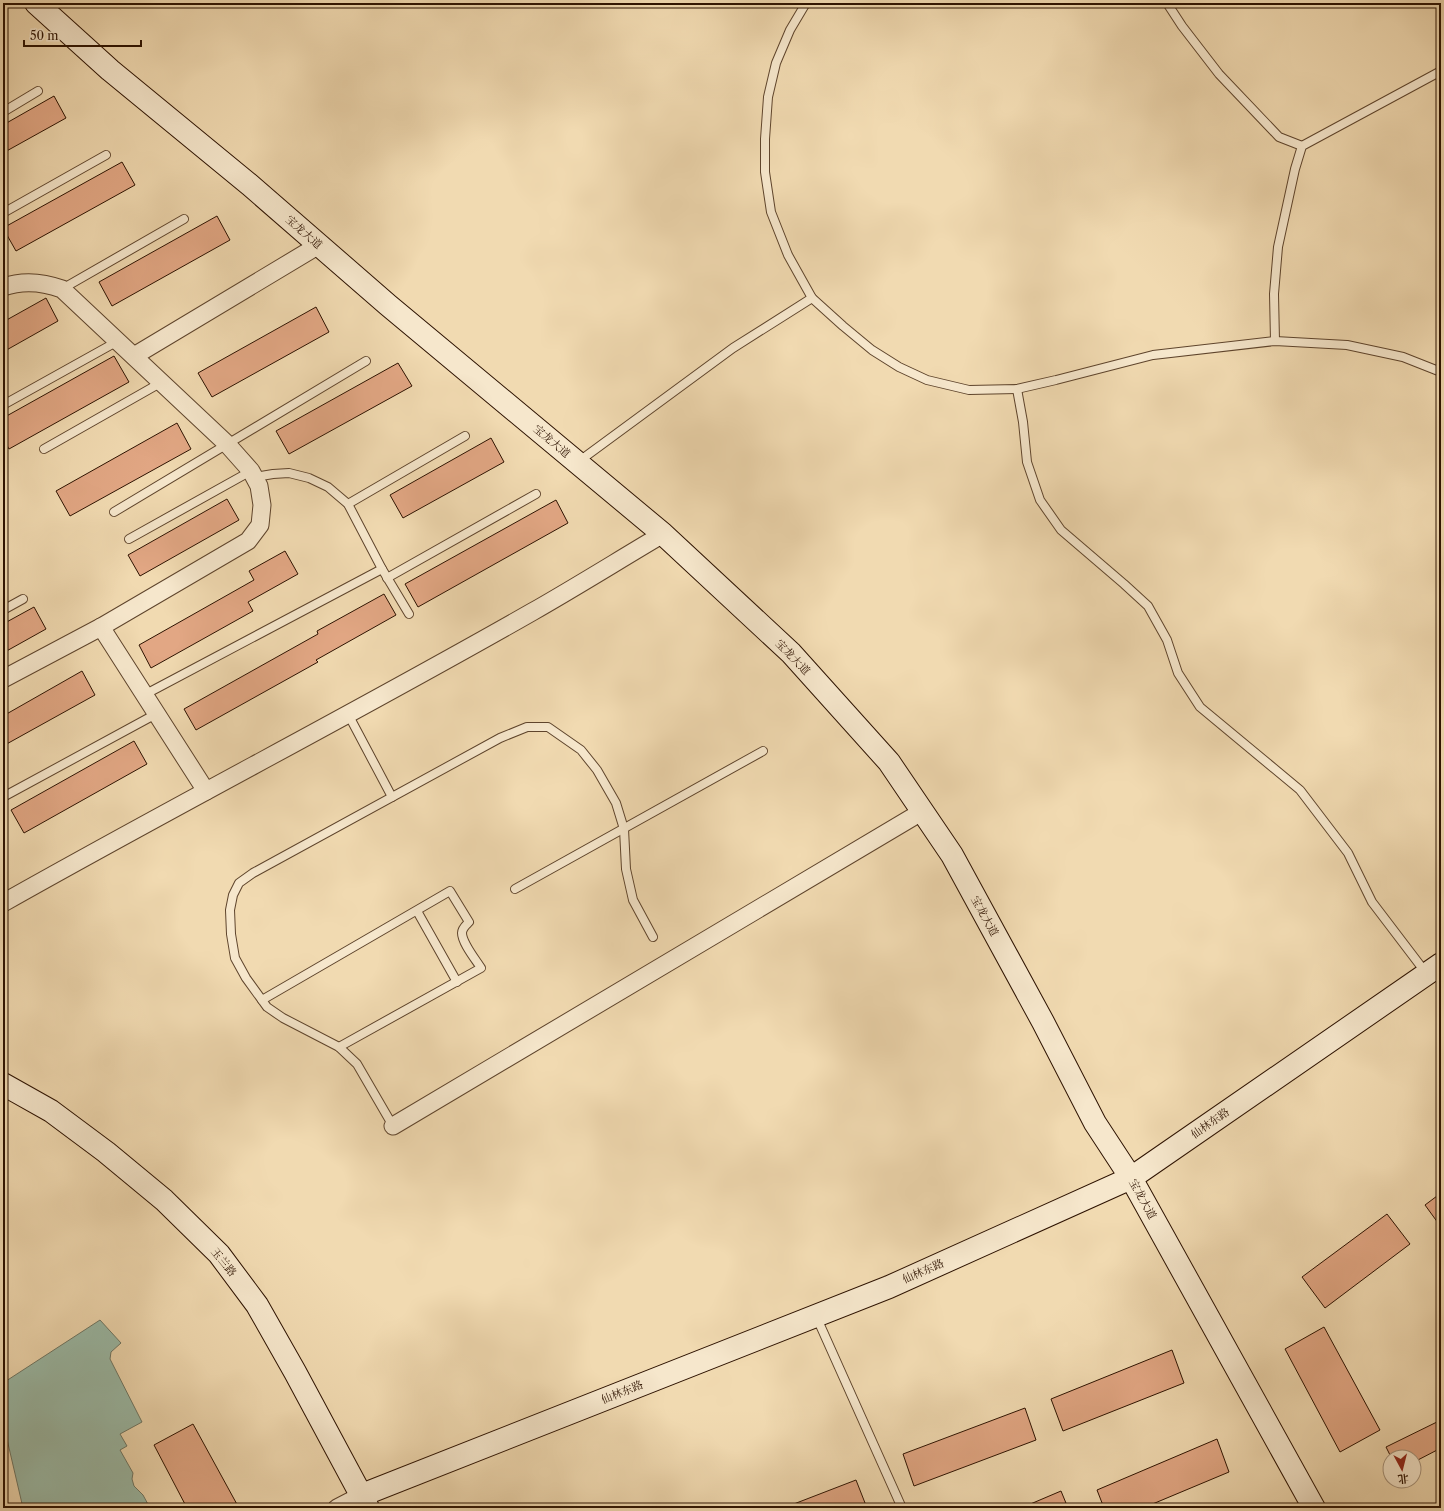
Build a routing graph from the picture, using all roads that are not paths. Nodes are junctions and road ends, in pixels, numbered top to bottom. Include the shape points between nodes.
1 (36, 3) edge
2 (806, 3) edge
3 (1167, 3) edge
4 (1441, 71) edge
5 (38, 92) dead end
6 (3, 112) edge
7 (1302, 146) junction
8 (106, 155) dead end
9 (3, 213) edge
10 (184, 219) dead end
11 (319, 245) junction
12 (3, 287) edge
13 (62, 289) junction
14 (812, 298) junction
15 (118, 341) junction
16 (1275, 341) junction
17 (134, 356) junction
18 (366, 361) dead end
19 (1441, 372) edge
20 (162, 382) junction
21 (1017, 389) junction
22 (3, 406) edge
23 (465, 436) dead end
24 (227, 444) junction
25 (44, 449) dead end
26 (577, 462) junction
27 (253, 474) junction
28 (536, 494) dead end
29 (348, 504) junction
30 (114, 512) dead end
31 (662, 534) junction
32 (129, 539) dead end
33 (382, 570) junction
34 (388, 578) junction
35 (23, 599) dead end
36 (3, 610) edge
37 (409, 614) dead end
38 (101, 627) junction
39 (3, 679) edge
40 (144, 695) junction
41 (156, 714) junction
42 (348, 714) junction
43 (763, 751) dead end
44 (206, 791) junction
45 (3, 797) edge
46 (392, 797) junction
47 (923, 811) junction
48 (624, 829) junction
49 (515, 889) dead end
50 (3, 903) edge
51 (417, 911) junction
52 (653, 937) dead end
53 (1434, 969) edge
54 (457, 982) junction
55 (262, 1000) junction
56 (339, 1047) junction
57 (3, 1084) edge
58 (393, 1126) joint
59 (1131, 1178) junction
60 (816, 1315) junction
61 (365, 1501) edge
62 (336, 1508) edge
63 (902, 1508) edge
64 (1314, 1508) edge

1 - 11 street, 宝龙大道 via 110,70
2 - 14 lane via 790,30 776,63 771,83 767,104 765,172 777,226 788,255
3 - 7 lane via 1219,74 1279,138
4 - 7 lane
5 - 6 lane
7 - 16 lane via 1278,247 1274,294
8 - 9 lane
10 - 13 lane
11 - 17 street
11 - 26 street, 宝龙大道
12 - 13 street via 28,282 49,284
13 - 15 street
14 - 21 lane via 872,350 927,380 969,390
14 - 26 lane via 734,348
15 - 17 street
15 - 22 lane
16 - 19 lane via 1348,345 1403,358
16 - 21 lane via 1153,355
17 - 20 street
18 - 24 lane
20 - 24 street
20 - 25 lane
21 - 53 lane via 1026,462 1040,500 1061,530 1148,606 1167,640 1178,673 1200,707 1300,790 1348,853 1372,902
23 - 29 lane
24 - 27 street
24 - 30 lane
26 - 31 street, 宝龙大道
27 - 29 lane via 289,473 309,478 328,486
27 - 32 lane
27 - 38 street via 262,505 260,525 248,541
28 - 34 lane
29 - 33 lane
31 - 42 street via 532,612
31 - 47 street, 宝龙大道 via 790,653 889,762
33 - 34 lane
33 - 40 lane
34 - 37 lane
35 - 36 lane
38 - 39 street
38 - 40 street
40 - 41 street
41 - 44 street
41 - 45 lane
42 - 44 street
42 - 46 lane
43 - 48 lane
44 - 50 street
46 - 48 lane via 500,738 527,727 548,727 581,750 597,770 616,803
46 - 55 lane via 239,883 232,895 230,910 235,958
47 - 58 street
47 - 59 street, 宝龙大道 via 952,855 1095,1123
48 - 49 lane
48 - 52 lane via 626,868 633,900
51 - 54 lane
51 - 54 lane via 450,891 469,922 462,933 464,941 481,968
51 - 55 lane
53 - 59 street, 仙林东路
54 - 56 lane
55 - 56 lane via 267,1007 283,1018
56 - 58 lane via 357,1064
57 - 61 street, 玉兰路 via 51,1111 106,1152 164,1200 219,1254 257,1305
59 - 60 street, 仙林东路 via 888,1286
59 - 64 street, 宝龙大道
60 - 61 street, 仙林东路
60 - 63 lane
61 - 62 street

